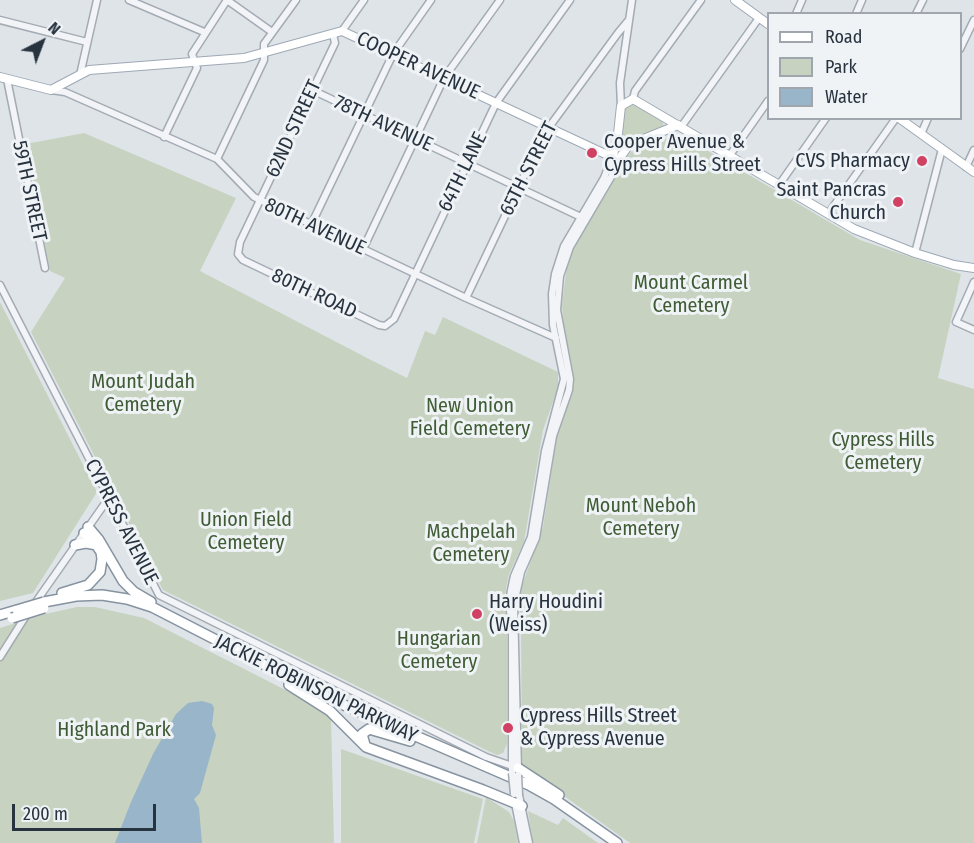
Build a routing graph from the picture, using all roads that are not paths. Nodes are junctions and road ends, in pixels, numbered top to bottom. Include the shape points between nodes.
1 (97, 0) edge
2 (129, 0) edge
3 (227, 0) edge
4 (296, 0) edge
5 (364, 0) edge
6 (431, 0) edge
7 (500, 0) edge
8 (570, 0) edge
9 (632, 0) edge
10 (701, 0) edge
11 (737, 1) edge
12 (759, 18) junction
13 (0, 20) edge
14 (974, 20) edge
15 (628, 21) junction
16 (767, 23) edge
17 (204, 32) junction
18 (272, 32) junction
19 (337, 32) junction
20 (87, 42) junction
21 (962, 45) edge
22 (262, 54) junction
23 (393, 54) junction
24 (195, 62) junction
25 (80, 75) junction
26 (3, 78) edge
27 (444, 78) junction
28 (51, 90) junction
29 (312, 90) junction
30 (633, 99) junction
31 (767, 102) edge
32 (496, 103) junction
33 (621, 106) junction
34 (364, 114) junction
35 (825, 120) edge
36 (897, 120) edge
37 (901, 120) edge
38 (927, 120) edge
39 (680, 126) junction
40 (548, 128) junction
41 (921, 134) junction
42 (164, 137) junction
43 (618, 138) junction
44 (416, 139) junction
45 (630, 145) junction
46 (942, 149) junction
47 (974, 150) edge
48 (730, 156) junction
49 (615, 158) junction
50 (217, 159) junction
51 (467, 163) junction
52 (966, 167) junction
53 (974, 172) edge
54 (779, 185) junction
55 (519, 187) junction
56 (260, 200) junction
57 (828, 214) junction
58 (582, 217) junction
59 (311, 225) junction
60 (363, 249) junction
61 (915, 253) junction
62 (240, 257) joint
63 (45, 268) dead end
64 (974, 268) edge
65 (415, 274) junction
66 (974, 282) edge
67 (0, 285) edge
68 (466, 298) junction
69 (390, 323) joint
70 (974, 330) edge
71 (556, 338) junction
72 (108, 499) junction
73 (86, 530) junction
74 (75, 545) junction
75 (97, 545) junction
76 (512, 604) junction
77 (44, 605) junction
78 (15, 614) junction
79 (0, 615) edge
80 (0, 621) edge
81 (191, 627) junction
82 (0, 657) edge
83 (289, 685) junction
84 (410, 741) junction
85 (366, 747) junction
86 (515, 770) junction
87 (518, 800) junction
88 (524, 843) edge
89 (529, 843) edge
90 (607, 843) edge
91 (617, 843) edge
92 (627, 843) edge

1 - 20 street
2 - 17 street
3 - 17 street
3 - 18 street
4 - 18 street
5 - 19 street, 62ND STREET
6 - 23 street
7 - 27 street
8 - 32 street, 64TH LANE
9 - 15 street
10 - 30 street
11 - 12 main road
12 - 16 main road
12 - 39 street
13 - 20 street
14 - 21 street
15 - 33 street
15 - 40 street, 65TH STREET
17 - 24 street via 192,54
18 - 22 street
19 - 22 main road, COOPER AVENUE
19 - 23 main road, COOPER AVENUE
19 - 29 street, 62ND STREET
20 - 25 street
22 - 24 main road, COOPER AVENUE
22 - 50 street via 264,60
23 - 27 main road, COOPER AVENUE
23 - 34 street
24 - 25 main road, COOPER AVENUE via 89,70
24 - 42 street via 197,68
25 - 28 main road, COOPER AVENUE
26 - 28 main road
26 - 63 street, 59TH STREET
27 - 32 main road, COOPER AVENUE
27 - 44 street
28 - 42 street, 80TH AVENUE via 65,92
29 - 34 street, 78TH AVENUE
29 - 56 street, 62ND STREET
30 - 33 main road
30 - 39 main road
31 - 48 street
32 - 40 main road, COOPER AVENUE
32 - 51 street, 64TH LANE
33 - 43 main road
34 - 44 street, 78TH AVENUE
34 - 59 street
35 - 54 street
36 - 57 street
37 - 41 main road
38 - 41 street
39 - 45 main road
39 - 48 main road
40 - 49 main road, COOPER AVENUE
40 - 55 street, 65TH STREET
41 - 46 main road
42 - 50 street, 80TH AVENUE
43 - 45 main road
43 - 49 main road
44 - 51 street, 78TH AVENUE
44 - 60 street
45 - 49 main road
46 - 52 main road
46 - 61 street
47 - 52 street
48 - 54 main road
49 - 58 street via 614,172
50 - 56 street, 80TH AVENUE
51 - 55 street, 78TH AVENUE
51 - 65 street, 64TH LANE
52 - 53 main road
54 - 57 main road
55 - 58 street, 78TH AVENUE
55 - 68 street, 65TH STREET
56 - 59 street, 80TH AVENUE
56 - 62 street, 62ND STREET via 240,242
57 - 61 main road via 869,236
58 - 71 street via 564,246 555,274 552,303
58 - 76 street via 564,261 557,310 569,390 553,436 536,538
59 - 60 street, 80TH AVENUE
60 - 65 street, 80TH AVENUE
61 - 64 main road
62 - 69 street, 80TH ROAD via 379,325
65 - 68 street, 80TH AVENUE
65 - 69 street, 64TH LANE
66 - 70 street via 956,322
67 - 72 street, CYPRESS AVENUE
68 - 71 street, 80TH AVENUE
71 - 76 street via 563,387 545,452 531,537 514,576
72 - 73 street
72 - 86 street, CYPRESS AVENUE via 159,595
73 - 74 street
73 - 75 highway
73 - 81 highway via 97,537 127,585
74 - 75 highway
74 - 82 street
75 - 77 highway via 102,563 94,581 56,595
76 - 86 street
77 - 78 highway, JACKIE ROBINSON PARKWAY, bridge
77 - 81 highway, JACKIE ROBINSON PARKWAY via 85,595 119,598 152,607
77 - 83 highway, JACKIE ROBINSON PARKWAY via 84,601 135,607
78 - 79 highway, JACKIE ROBINSON PARKWAY
78 - 80 highway, JACKIE ROBINSON PARKWAY
81 - 91 highway, JACKIE ROBINSON PARKWAY via 337,702 535,788
83 - 84 highway, JACKIE ROBINSON PARKWAY
83 - 85 highway via 330,711
84 - 85 highway via 369,729 362,736
84 - 90 highway, JACKIE ROBINSON PARKWAY via 535,795
85 - 87 highway
86 - 87 street, bridge
86 - 92 highway
87 - 88 street
87 - 89 street

